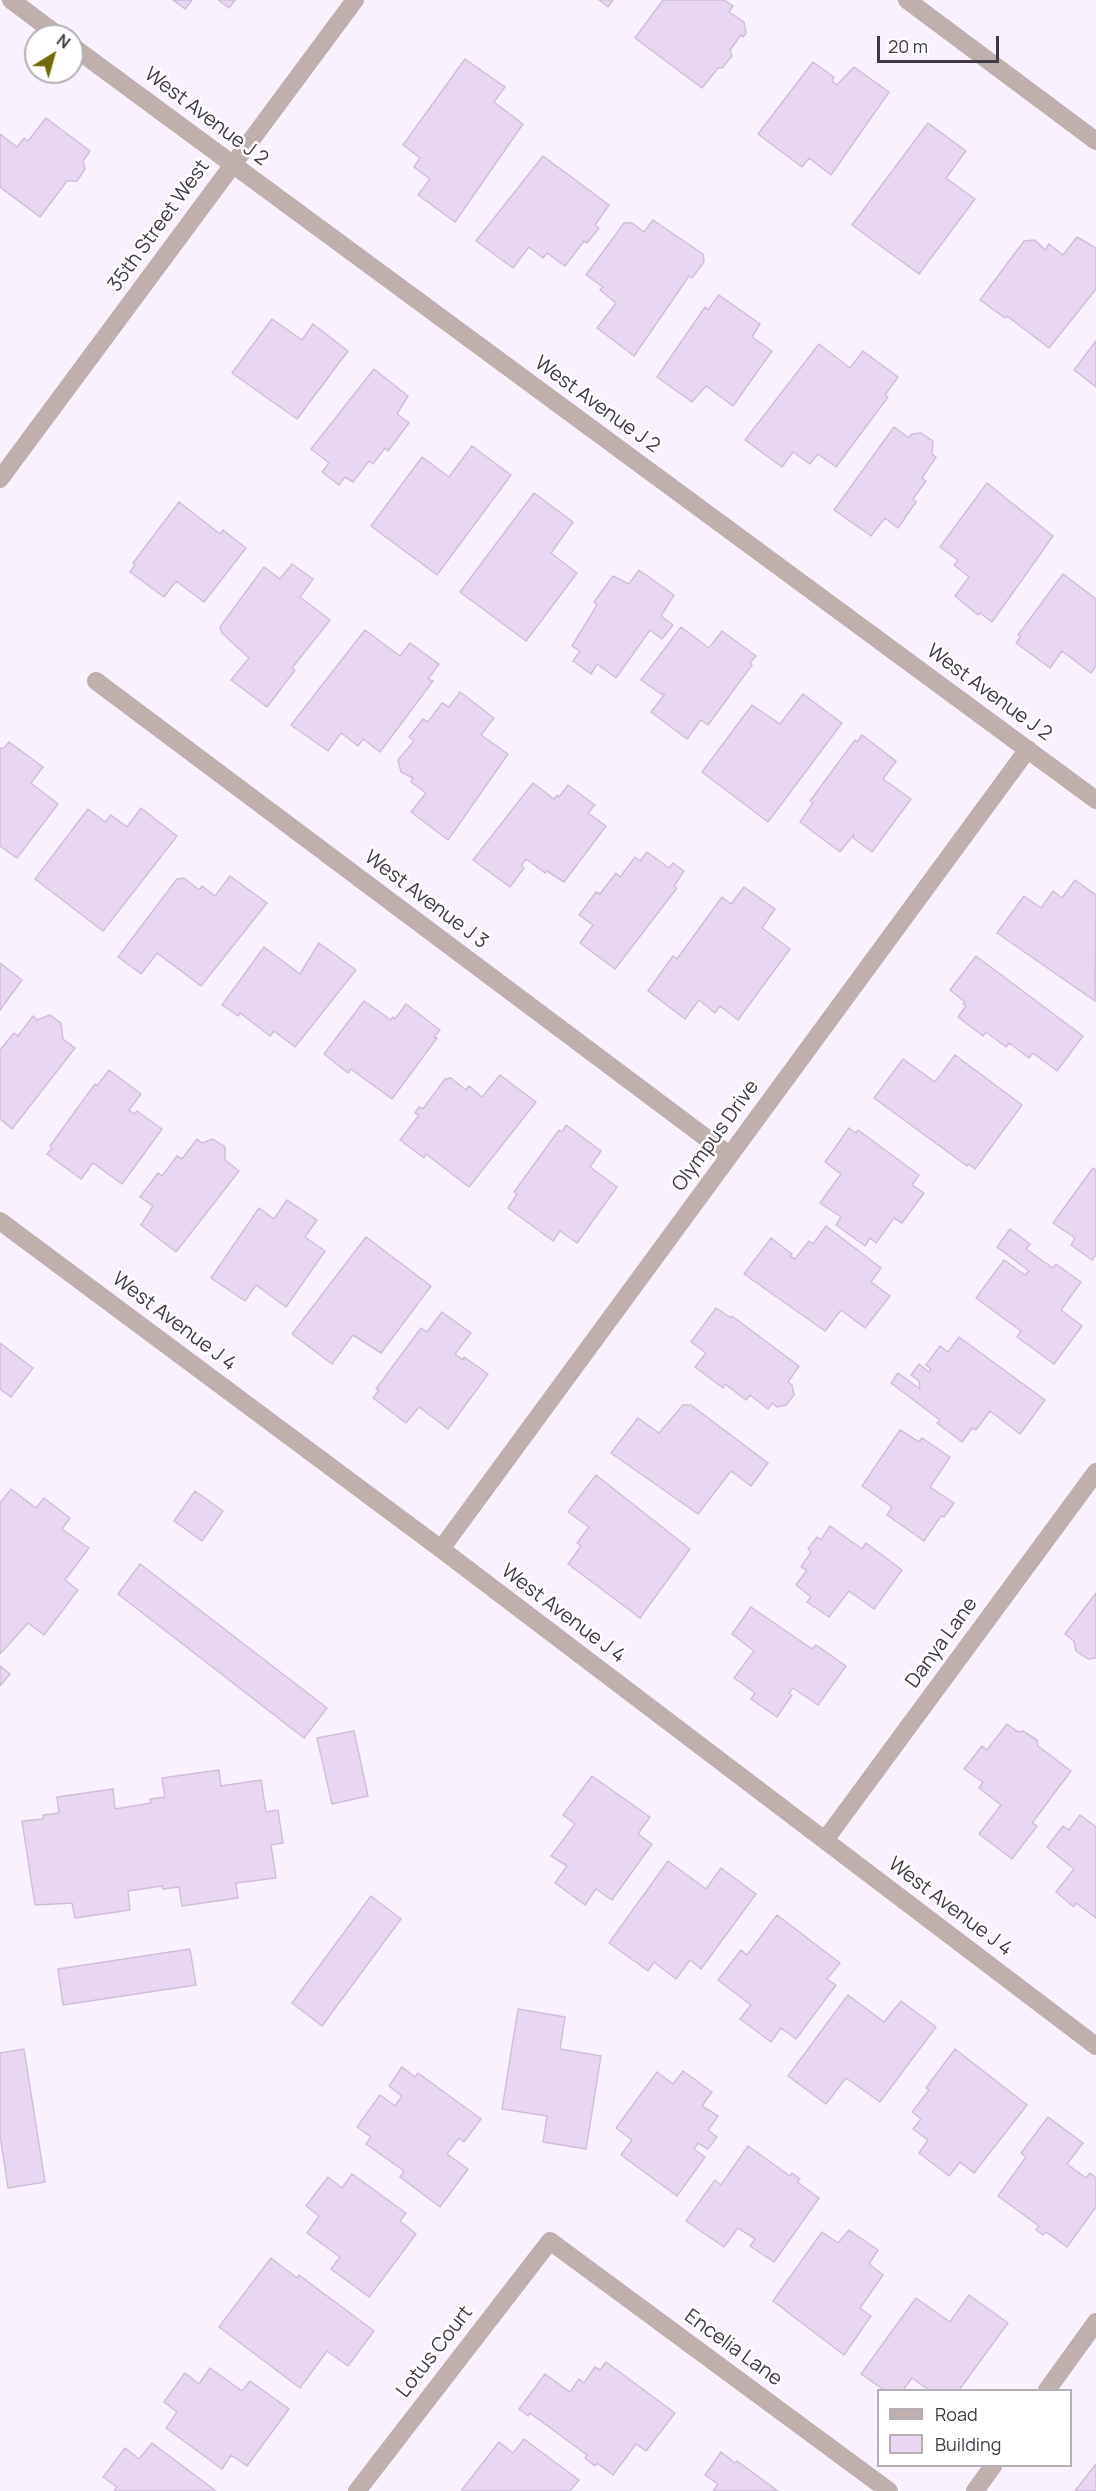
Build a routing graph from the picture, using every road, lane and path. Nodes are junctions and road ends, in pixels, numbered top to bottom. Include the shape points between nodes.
1 (11, 0) edge
2 (355, 0) edge
3 (907, 0) edge
4 (43, 24) edge
5 (84, 55) edge
6 (1096, 141) edge
7 (231, 165) junction
8 (0, 479) edge
9 (96, 681) dead end
10 (1028, 749) junction
11 (1096, 800) edge
12 (729, 1155) junction
13 (0, 1221) edge
14 (1096, 1472) edge
15 (441, 1549) junction
16 (825, 1840) junction
17 (1096, 2046) edge
18 (550, 2241) joint
19 (1096, 2322) edge
20 (1048, 2389) edge
21 (992, 2467) edge
22 (357, 2491) edge
23 (889, 2491) edge
24 (975, 2491) edge

1 - 4 street
2 - 7 street, 35th Street West
3 - 6 street
5 - 7 street, West Avenue J 2
7 - 8 street, 35th Street West
7 - 10 street, West Avenue J 2
9 - 12 street, West Avenue J 3
10 - 11 street, West Avenue J 2
10 - 12 street, Olympus Drive
12 - 15 street, Olympus Drive
13 - 15 street, West Avenue J 4
14 - 16 street, Danya Lane
15 - 16 street, West Avenue J 4
16 - 17 street, West Avenue J 4
18 - 22 street, Lotus Court
18 - 23 street, Encelia Lane
19 - 20 street
21 - 24 street

